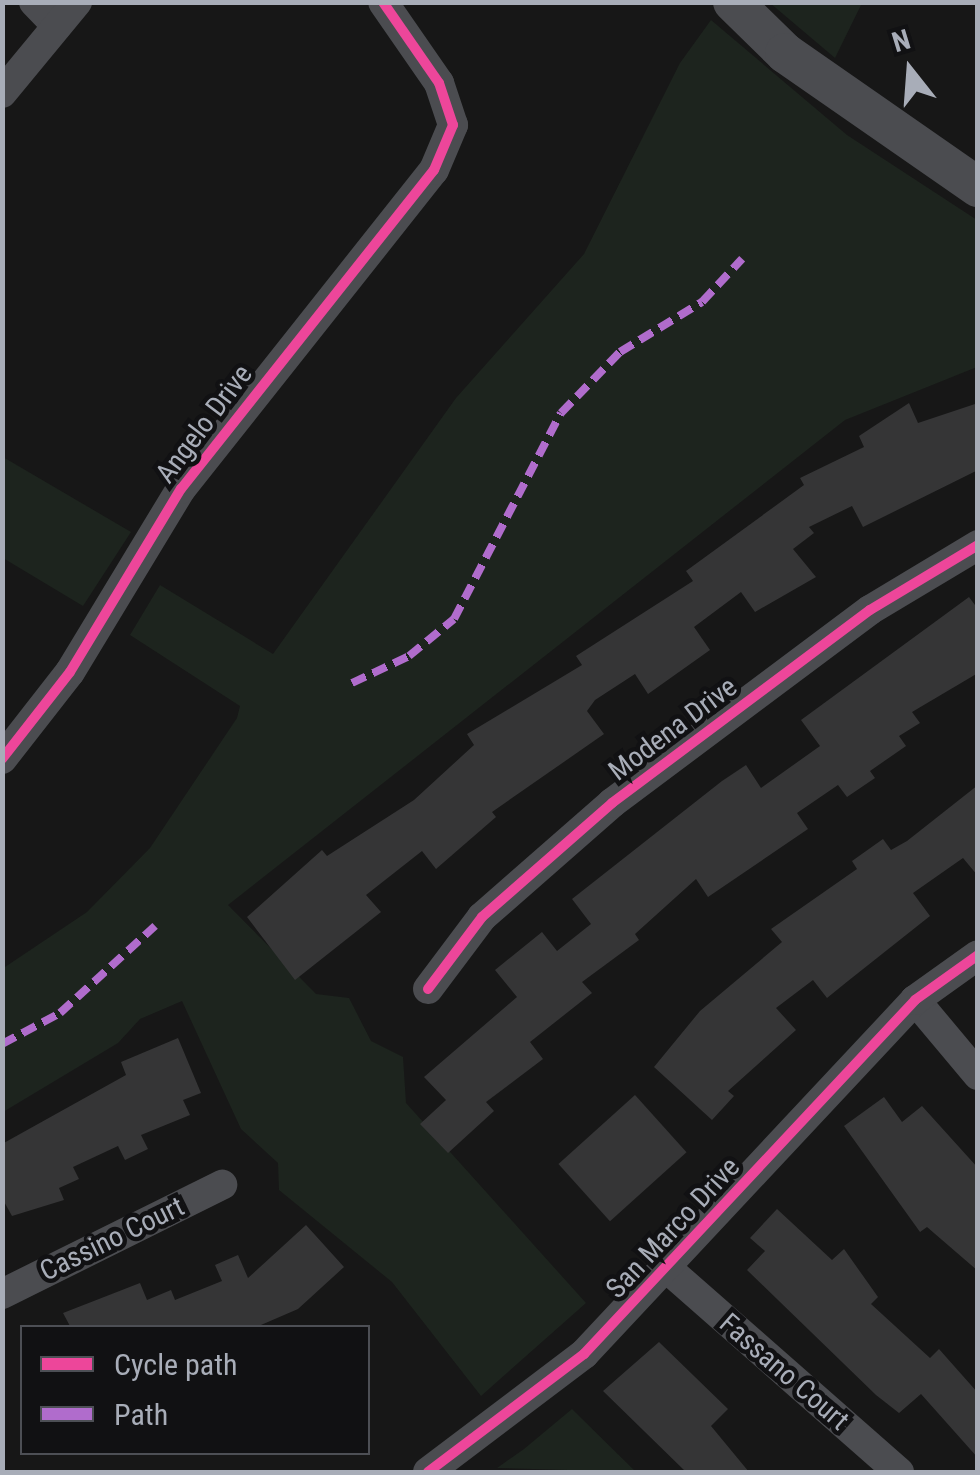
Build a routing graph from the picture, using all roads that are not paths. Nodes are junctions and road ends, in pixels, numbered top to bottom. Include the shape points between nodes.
1 (34, 2) edge
2 (77, 2) edge
3 (383, 2) edge
4 (733, 2) edge
5 (56, 26) junction
6 (2, 92) edge
7 (974, 176) edge
8 (978, 545) edge
9 (2, 759) edge
10 (978, 955) edge
11 (428, 988) dead end
12 (915, 1000) junction
13 (978, 1074) edge
14 (222, 1185) dead end
15 (670, 1271) junction
16 (2, 1294) edge
17 (428, 1472) edge
18 (899, 1472) edge

1 - 5 street
2 - 5 street
3 - 9 street, Angelo Drive via 439,82 452,125 434,170 181,488 70,672
4 - 7 street via 786,53
5 - 6 street
8 - 11 street, Modena Drive via 870,610 612,803 482,917
10 - 12 street, San Marco Drive
12 - 13 street
12 - 15 street, San Marco Drive
14 - 16 street, Cassino Court
15 - 17 street, San Marco Drive via 584,1354
15 - 18 street, Fassano Court

